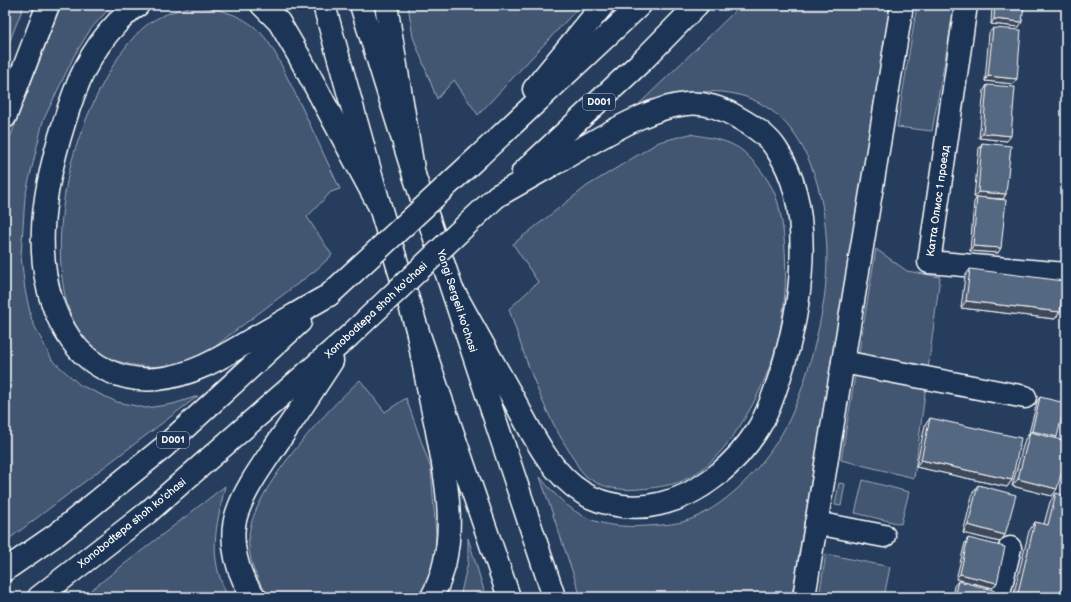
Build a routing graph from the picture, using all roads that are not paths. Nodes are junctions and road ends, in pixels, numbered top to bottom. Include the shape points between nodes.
1 (48, 5) edge
2 (138, 5) edge
3 (262, 5) edge
4 (324, 5) edge
5 (361, 5) edge
6 (386, 5) edge
7 (603, 5) edge
8 (640, 5) edge
9 (697, 5) edge
10 (902, 5) edge
11 (966, 5) edge
12 (5, 116) edge
13 (478, 156) junction
14 (414, 175) junction
15 (497, 196) junction
16 (380, 207) junction
17 (1066, 274) edge
18 (455, 294) junction
19 (329, 295) junction
20 (417, 328) junction
21 (348, 337) junction
22 (843, 362) junction
23 (1025, 397) dead end
24 (816, 523) junction
25 (884, 536) dead end
26 (1010, 548) dead end
27 (5, 570) edge
28 (39, 597) edge
29 (255, 597) edge
30 (432, 597) edge
31 (509, 597) edge
32 (554, 597) edge
33 (804, 597) edge
34 (998, 597) edge

1 - 12 main road
2 - 19 main road via 108,32 87,61 74,91 48,178 43,228 45,275 54,311 67,334 84,355 107,370 131,378 157,379 196,370 218,360
3 - 16 main road via 279,22 299,56
4 - 16 main road
5 - 14 main road, Yangi Sergeli ko'chasi
6 - 14 main road
7 - 13 main road
8 - 13 main road, D001
9 - 15 main road, Xonobodtepa shoh ko'chasi / D001 via 643,60
10 - 22 main road
11 - 17 main road, Катта Олмос 1 проезд via 929,262
13 - 19 main road, D001, bridge
14 - 18 main road, Yangi Sergeli ko'chasi
15 - 18 main road via 609,133 674,106 688,104 714,107 730,113 756,129 776,148 789,174 797,203 801,235 801,269 794,320 782,368 766,414 739,454 719,474 687,495 643,506 606,503 593,498 563,476 539,445
15 - 21 main road, Xonobodtepa shoh ko'chasi / D001, bridge
16 - 20 main road
18 - 32 main road, Yangi Sergeli ko'chasi
19 - 27 main road, D001 via 164,447 57,534
20 - 30 main road via 448,498 445,562
20 - 31 main road
21 - 28 main road, Xonobodtepa shoh ko'chasi / D001 via 146,513
21 - 29 main road via 262,466 237,513 234,534 236,554 244,581
22 - 23 main road
22 - 24 main road
24 - 25 main road
24 - 33 main road
26 - 34 main road

